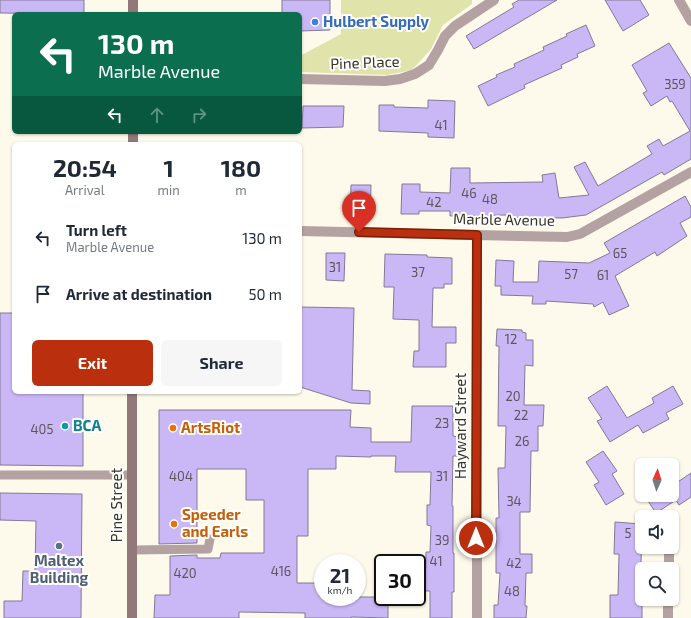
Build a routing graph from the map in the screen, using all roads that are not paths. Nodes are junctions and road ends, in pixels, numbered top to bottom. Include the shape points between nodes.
1 (133, 0) edge
2 (494, 0) edge
3 (679, 0) edge
4 (133, 12) edge
5 (691, 21) edge
6 (302, 79) edge
7 (691, 172) edge
8 (302, 231) edge
9 (477, 235) junction
10 (132, 394) edge
11 (0, 475) edge
12 (132, 475) junction
13 (210, 539) dead end
14 (132, 550) junction
15 (668, 606) edge
16 (132, 618) edge
17 (476, 618) edge
18 (668, 618) edge

1 - 4 main road
2 - 6 street, Pine Place via 455,26 445,36 429,65 415,74 385,81
3 - 5 street
7 - 9 street, Marble Avenue via 580,234 567,237
8 - 9 street, Marble Avenue
9 - 17 street, Hayward Street
10 - 12 main road, Pine Street
11 - 12 lane
12 - 14 main road, Pine Street
13 - 14 lane via 208,549
14 - 16 main road, Pine Street
15 - 18 street

